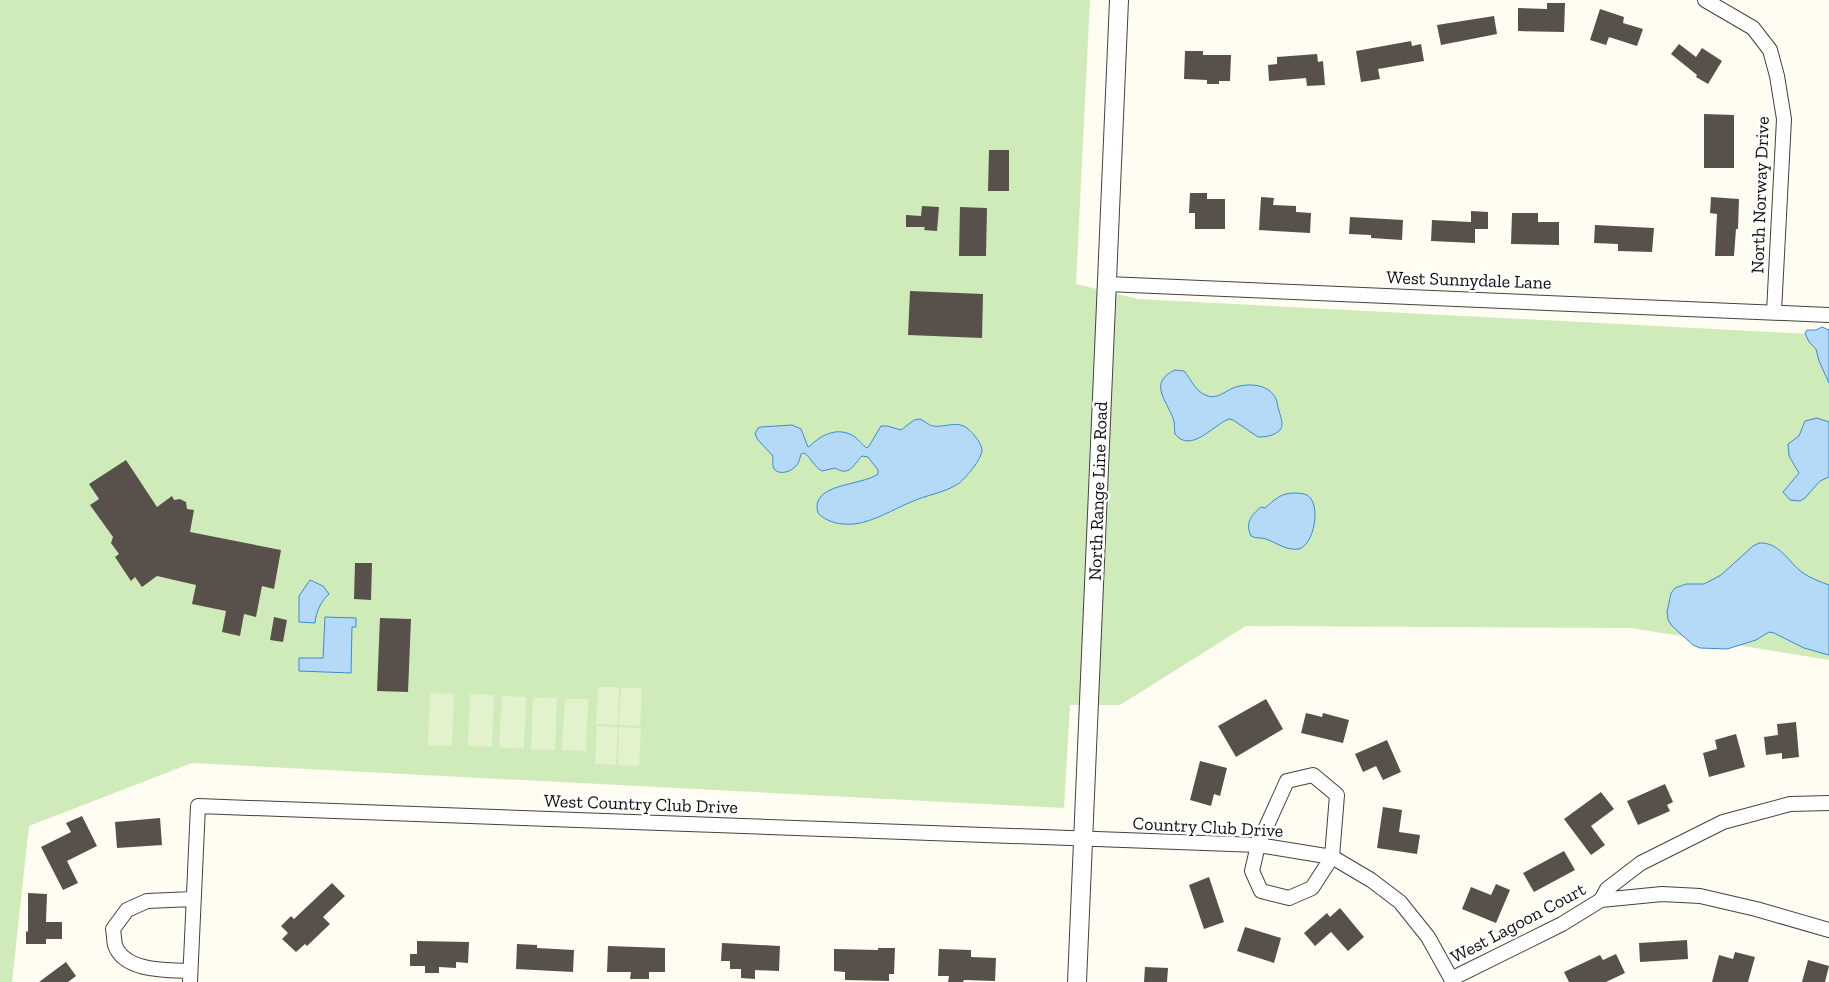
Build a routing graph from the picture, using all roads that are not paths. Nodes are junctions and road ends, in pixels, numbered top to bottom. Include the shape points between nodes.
1 (1119, 0) edge
2 (1705, 0) edge
3 (1107, 284) junction
4 (1774, 312) junction
5 (1829, 315) edge
6 (1829, 803) edge
7 (1084, 840) junction
8 (1258, 845) junction
9 (1332, 857) junction
10 (193, 899) junction
11 (1601, 900) junction
12 (1829, 930) edge
13 (190, 977) edge
14 (1452, 980) edge
15 (1077, 982) edge

1 - 3 street, North Range Line Road
2 - 4 street, North Norway Drive via 1753,28 1770,50 1777,76 1784,120
3 - 4 street, West Sunnydale Lane
3 - 7 street, North Range Line Road
4 - 5 street, West Sunnydale Lane
6 - 11 street, West Lagoon Court via 1790,804 1723,822 1642,863 1607,889
7 - 8 street, Country Club Drive
7 - 10 street, West Country Club Drive via 198,806
7 - 15 street, North Range Line Road
8 - 9 street, Country Club Drive
8 - 9 street via 1252,871 1261,890 1289,898 1312,888
8 - 9 street via 1287,781 1313,775 1337,796
9 - 14 street, Country Club Drive via 1400,902 1428,937
10 - 13 street
10 - 13 street via 148,901 127,910 113,930 116,946 123,957 144,968
11 - 12 street, West Lagoon Court via 1662,894 1700,896
11 - 14 street, West Lagoon Court via 1562,924

